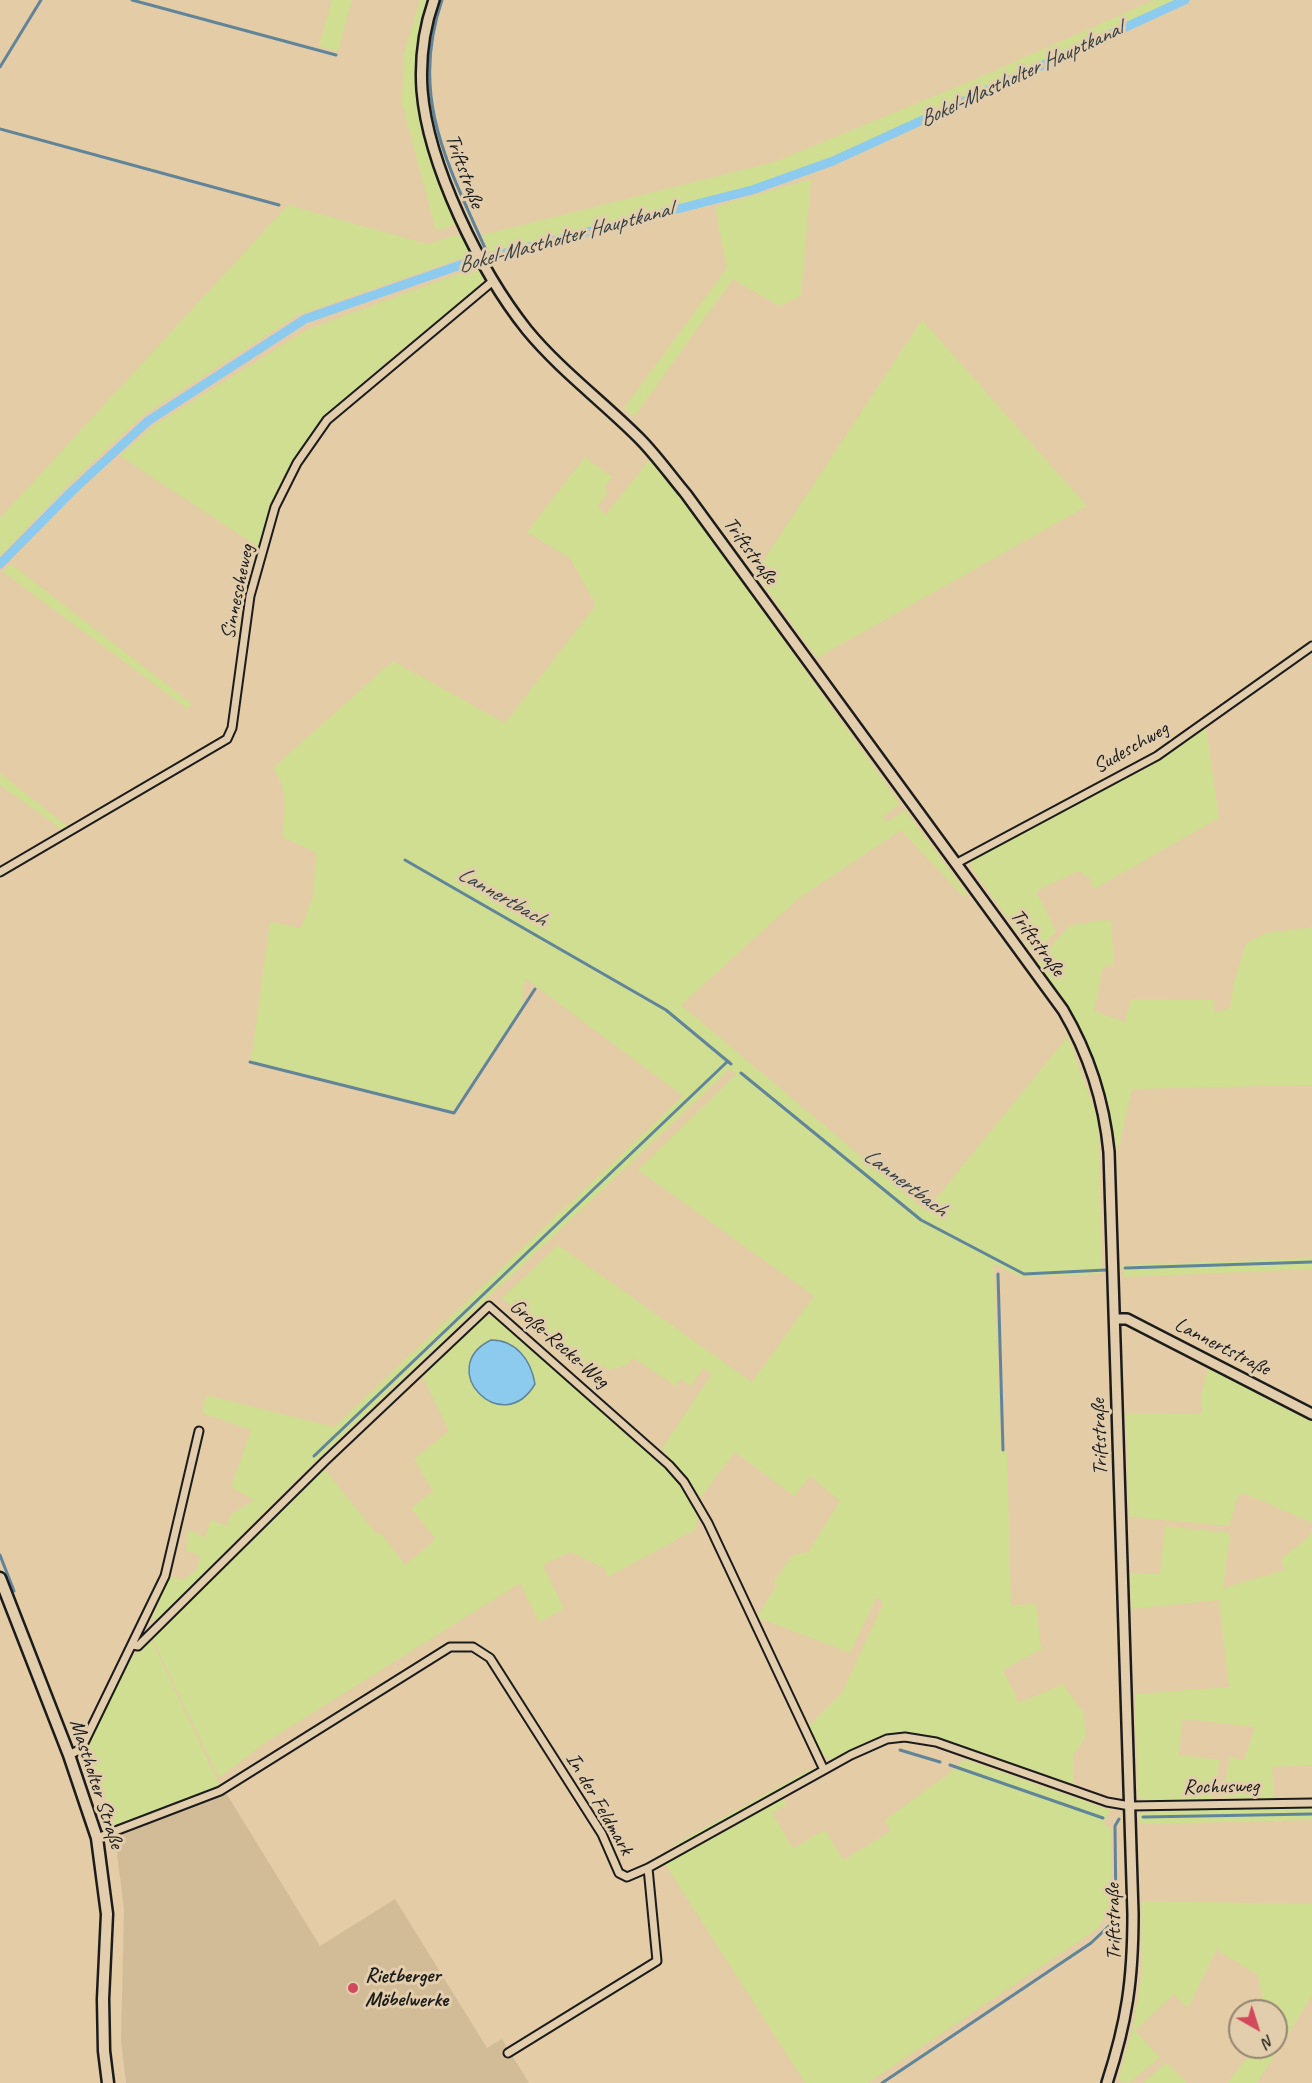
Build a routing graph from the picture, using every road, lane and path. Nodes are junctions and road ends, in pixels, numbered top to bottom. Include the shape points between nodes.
1 (434, 0) edge
2 (490, 276) junction
3 (1312, 646) edge
4 (957, 862) junction
5 (0, 872) edge
6 (1115, 1319) junction
7 (1312, 1414) edge
8 (199, 1431) dead end
9 (0, 1578) edge
10 (144, 1621) junction
11 (156, 1628) junction
12 (133, 1645) junction
13 (69, 1755) junction
14 (824, 1770) junction
15 (1312, 1803) edge
16 (1130, 1806) junction
17 (97, 1838) junction
18 (648, 1868) junction
19 (508, 2053) dead end
20 (108, 2083) edge
21 (1107, 2083) edge

1 - 2 street, Triftstraße via 423,47 422,89 427,122 449,190
2 - 4 street, Triftstraße via 527,329 640,439 686,494
2 - 5 street, Sinnescheweg via 327,420 297,463 275,507 250,596 232,728 227,739
3 - 4 street, Sudeschweg via 1157,756
4 - 6 street, Triftstraße via 1063,1010 1095,1080 1106,1117 1109,1152
6 - 7 street, Lannertstraße via 1127,1319
6 - 16 street, Triftstraße
8 - 10 street, Große-Recke-Weg via 165,1576
9 - 13 main road, Mastholter Straße
10 - 11 street
10 - 12 street, Große-Recke-Weg
11 - 12 street, Große-Recke-Weg via 138,1646
11 - 14 street, Große-Recke-Weg via 489,1306 669,1464 684,1482 708,1523
12 - 13 street, Große-Recke-Weg via 81,1749
13 - 17 main road, Mastholter Straße
14 - 16 street, In der Feldmark via 872,1744 905,1737 936,1742 1107,1802
14 - 18 street, In der Feldmark
15 - 16 street, Rochusweg
16 - 21 street, Triftstraße via 1133,1973 1125,2025
17 - 18 street, In der Feldmark via 220,1791 450,1647 473,1647 490,1658 602,1834 619,1873 627,1877
17 - 20 main road, Mastholter Straße via 106,1914 103,2000
18 - 19 street via 657,1961

